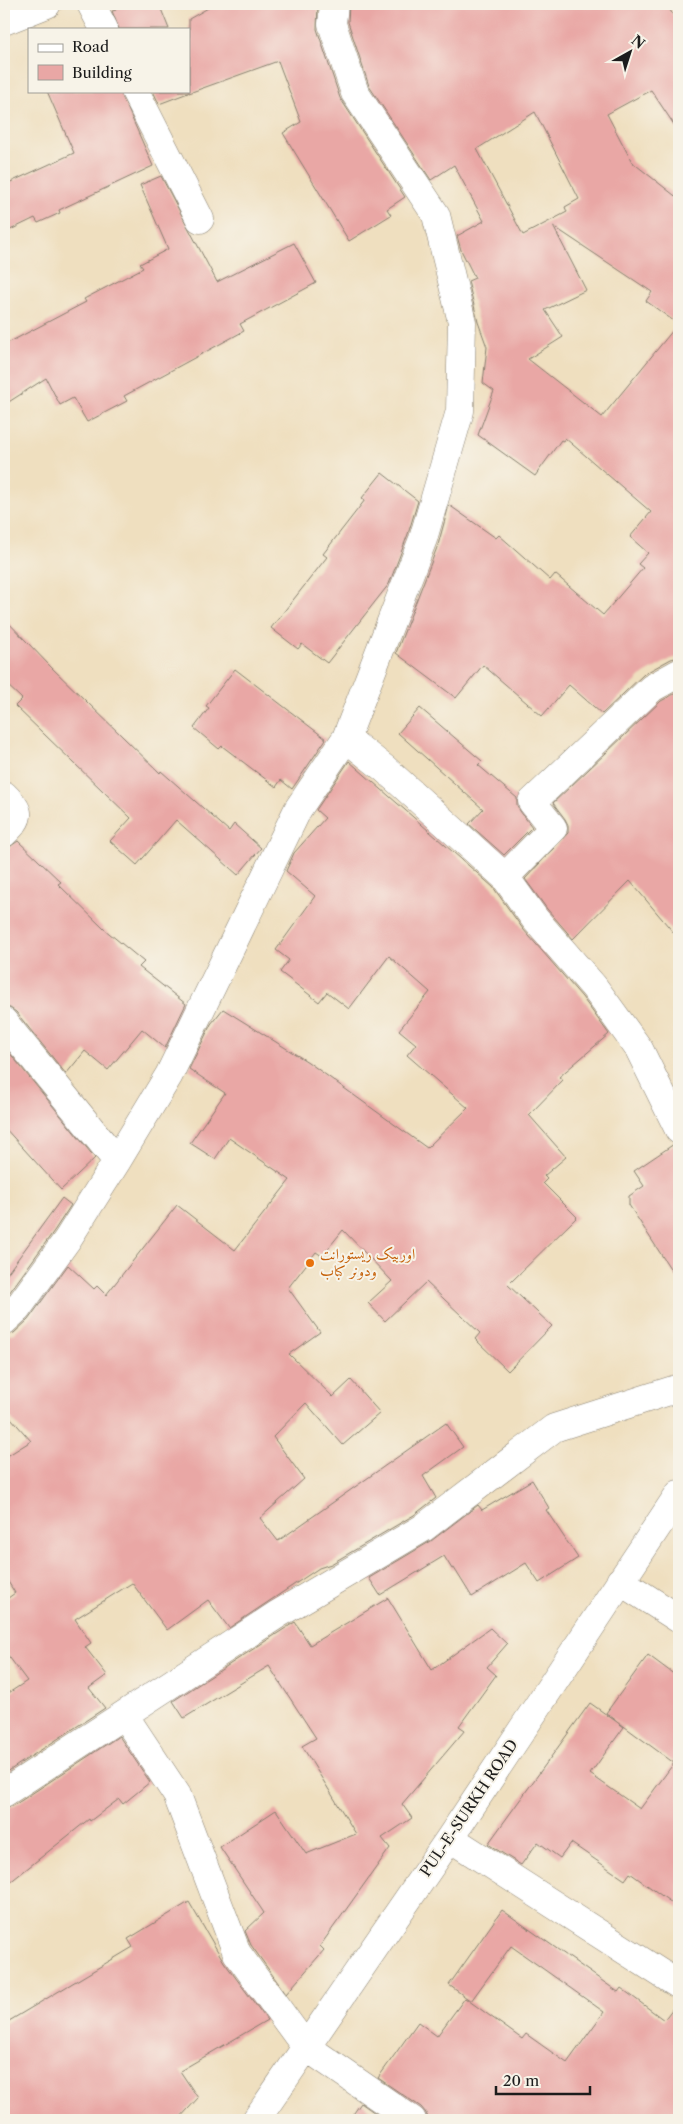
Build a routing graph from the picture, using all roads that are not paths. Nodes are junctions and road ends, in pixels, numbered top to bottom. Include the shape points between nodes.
1 (47, 4) edge
2 (91, 4) edge
3 (334, 4) edge
4 (4, 21) edge
5 (103, 28) edge
6 (136, 92) edge
7 (200, 219) dead end
8 (679, 673) edge
9 (346, 738) junction
10 (4, 795) edge
11 (4, 832) edge
12 (506, 877) junction
13 (4, 1022) edge
14 (679, 1130) edge
15 (117, 1161) junction
16 (4, 1321) edge
17 (679, 1388) edge
18 (679, 1494) edge
19 (620, 1581) junction
20 (679, 1619) edge
21 (124, 1716) junction
22 (4, 1793) edge
23 (450, 1838) junction
24 (679, 1985) edge
25 (305, 2046) junction
26 (256, 2120) edge
27 (412, 2120) edge

1 - 4 street
2 - 5 street
3 - 9 street via 332,24 355,93 436,215 462,322 460,411 423,539
6 - 7 street
8 - 12 street via 652,688 532,802 553,828
9 - 12 street
9 - 15 street via 298,809 169,1075
10 - 11 street via 17,808 18,815
12 - 14 street via 535,919 594,987 639,1049
13 - 15 street
15 - 16 street via 67,1240 17,1309
17 - 21 street via 554,1428 423,1528 278,1614
18 - 19 street, PUL-E-SURKH ROAD
19 - 20 street
19 - 23 street, PUL-E-SURKH ROAD
21 - 22 street
21 - 25 street via 177,1795 237,1953
23 - 24 street
23 - 25 street, PUL-E-SURKH ROAD
25 - 26 street, PUL-E-SURKH ROAD
25 - 27 street

